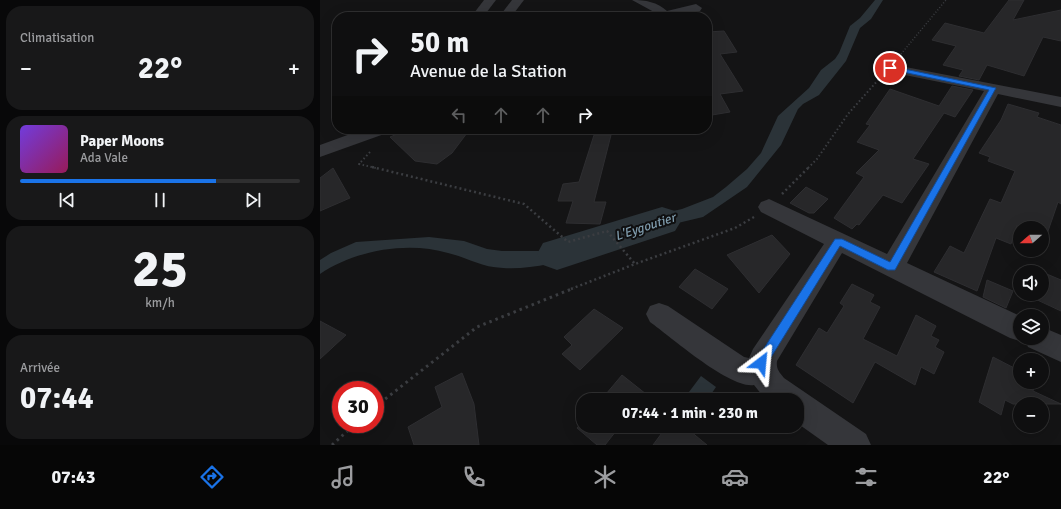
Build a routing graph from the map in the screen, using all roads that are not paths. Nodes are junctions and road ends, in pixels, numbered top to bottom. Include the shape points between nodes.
1 (490, 0) edge
2 (518, 0) edge
3 (638, 0) edge
4 (696, 8) dead end
5 (481, 12) edge
6 (509, 12) edge
7 (662, 12) edge
8 (682, 12) edge
9 (890, 68) road end
10 (993, 88) junction
11 (1061, 102) edge
12 (367, 134) edge
13 (320, 151) edge
14 (768, 207) road end
15 (838, 241) junction
16 (892, 267) junction
17 (659, 314) dead end
18 (1013, 326) edge
19 (1049, 343) edge
20 (1061, 349) edge
21 (762, 370) junction
22 (781, 393) edge
23 (804, 409) edge
24 (856, 445) edge

1 - 5 street
2 - 6 street
3 - 7 street
4 - 8 street
9 - 10 street
10 - 11 street
10 - 16 street
12 - 13 street
14 - 15 street
15 - 16 street
15 - 21 street via 763,358
16 - 18 street
17 - 21 street via 736,368 748,372
19 - 20 street
21 - 22 street via 768,384
23 - 24 street

